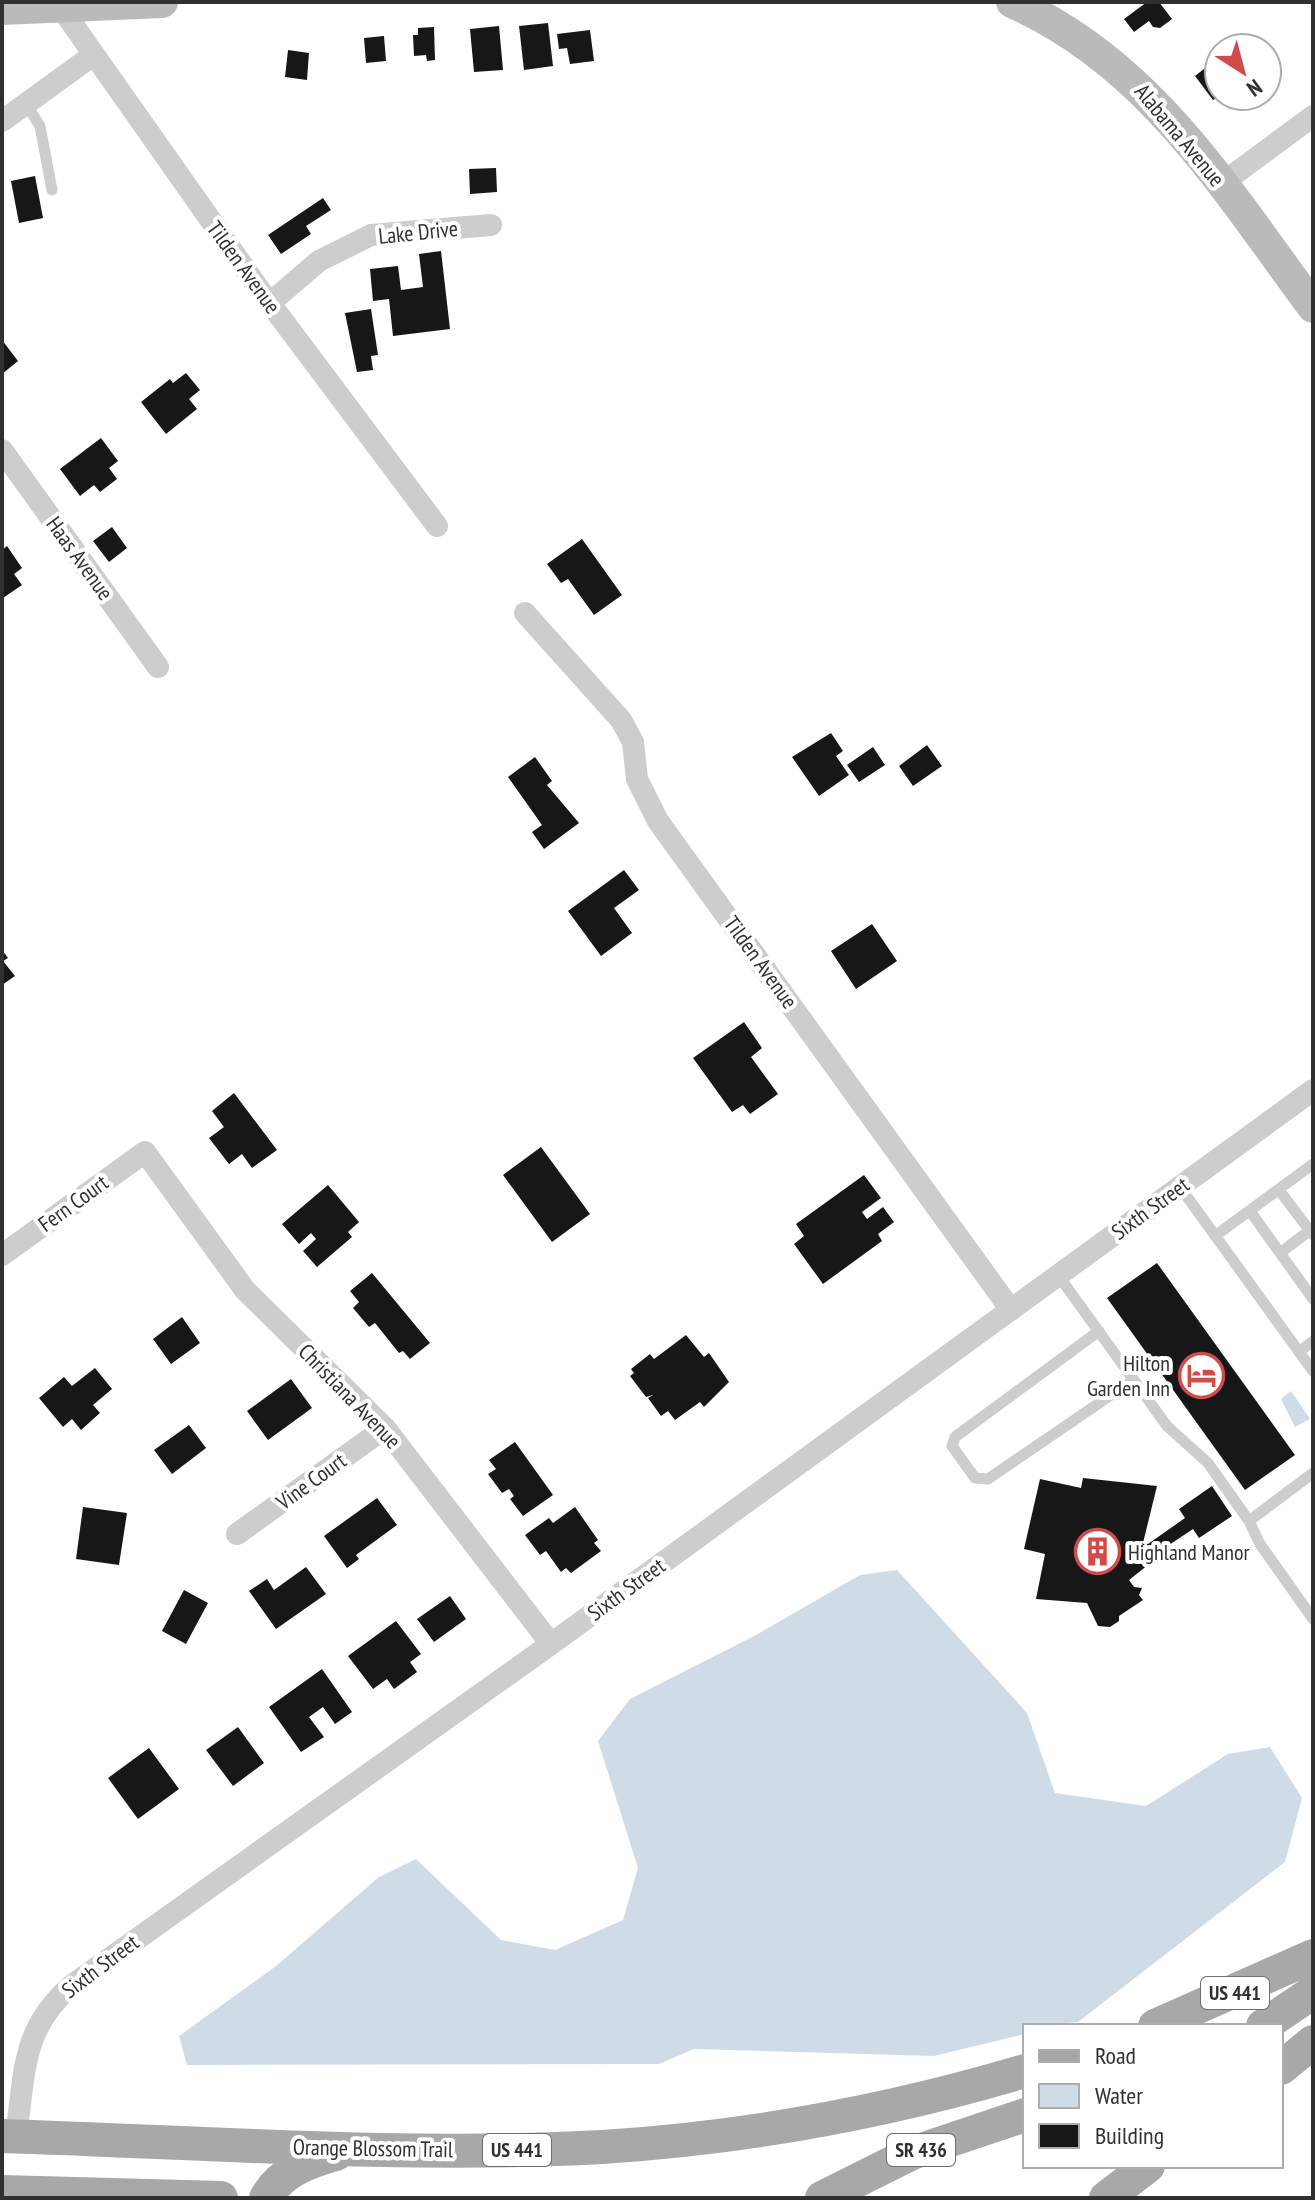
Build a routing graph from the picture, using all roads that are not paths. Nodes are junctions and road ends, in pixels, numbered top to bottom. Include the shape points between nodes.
1 (162, 2) edge
2 (1012, 2) edge
3 (59, 4) edge
4 (2, 9) edge
5 (92, 56) junction
6 (26, 104) junction
7 (1313, 116) edge
8 (2, 121) edge
9 (1221, 184) junction
10 (52, 190) dead end
11 (491, 225) dead end
12 (270, 303) junction
13 (1313, 307) edge
14 (2, 450) edge
15 (437, 526) dead end
16 (525, 613) dead end
17 (158, 667) dead end
18 (1313, 1090) edge
19 (145, 1152) joint
20 (1313, 1165) edge
21 (1180, 1187) junction
22 (1279, 1190) junction
23 (1250, 1211) junction
24 (1312, 1231) edge
25 (1215, 1236) junction
26 (1280, 1253) junction
27 (2, 1255) edge
28 (1058, 1275) junction
29 (1312, 1296) edge
30 (1011, 1310) junction
31 (1099, 1331) junction
32 (1313, 1341) edge
33 (1299, 1352) junction
34 (1313, 1371) edge
35 (1133, 1380) junction
36 (385, 1428) junction
37 (1313, 1473) edge
38 (1249, 1521) junction
39 (237, 1534) dead end
40 (1313, 1619) edge
41 (551, 1644) junction
42 (1313, 1956) edge
43 (1313, 1992) edge
44 (1160, 2024) edge
45 (1266, 2024) edge
46 (1023, 2072) edge
47 (1023, 2116) edge
48 (7, 2144) edge
49 (359, 2148) junction
50 (1145, 2168) edge
51 (1159, 2168) edge
52 (2, 2192) edge
53 (221, 2198) edge
54 (266, 2198) edge
55 (822, 2198) edge
56 (1106, 2198) edge
57 (1122, 2198) edge

1 - 3 street
2 - 9 street, Alabama Avenue via 1062,26 1111,60 1155,102
3 - 4 street
3 - 5 street, Tilden Avenue
5 - 6 street
5 - 12 street, Tilden Avenue
6 - 8 street
6 - 10 lane via 40,126
7 - 9 street
9 - 13 street, Alabama Avenue
11 - 12 street, Lake Drive via 371,235 319,261
12 - 15 street, Tilden Avenue
14 - 17 street, Haas Avenue
16 - 30 street, Tilden Avenue via 621,720 633,742 637,779 658,821
18 - 21 street, Sixth Street
19 - 27 street, Fern Court
19 - 36 street, Christiana Avenue via 245,1290
20 - 22 lane
21 - 25 lane
21 - 28 street, Sixth Street
22 - 23 lane
22 - 24 lane
23 - 25 lane
23 - 26 lane
24 - 26 lane
25 - 33 lane
26 - 29 lane
28 - 30 street, Sixth Street
28 - 31 lane
30 - 41 street, Sixth Street
31 - 35 lane
31 - 35 lane via 955,1437 952,1446 975,1478 988,1479
32 - 33 lane
33 - 34 lane
35 - 38 lane via 1167,1426 1208,1463
36 - 39 street, Vine Court
36 - 41 street, Christiana Avenue
37 - 38 lane
38 - 40 lane
41 - 48 street, Sixth Street via 53,2001 32,2036
42 - 44 main road, US 441
43 - 45 main road
46 - 49 main road, Orange Blossom Trail / US 441 via 844,2117 720,2136 537,2150
47 - 55 main road, SR 436 via 912,2153
48 - 49 main road, Orange Blossom Trail / US 441
49 - 54 main road via 286,2174
50 - 56 main road
51 - 57 main road
52 - 53 main road

